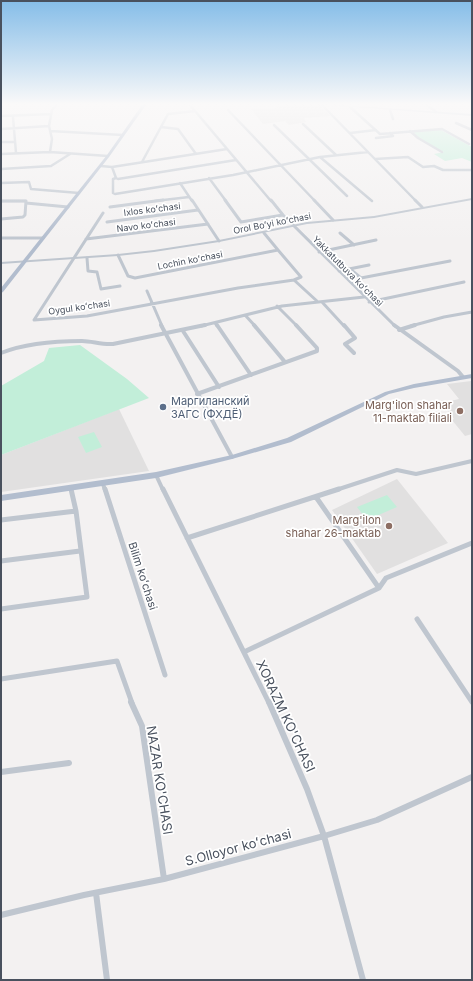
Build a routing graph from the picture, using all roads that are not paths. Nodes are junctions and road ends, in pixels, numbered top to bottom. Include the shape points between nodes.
1 (112, 151) edge
2 (148, 151) edge
3 (194, 151) edge
4 (216, 151) edge
5 (228, 151) edge
6 (266, 151) edge
7 (300, 151) edge
8 (332, 151) edge
9 (50, 152) joint
10 (368, 152) joint
11 (16, 153) joint
12 (1, 154) edge
13 (70, 154) junction
14 (196, 154) junction
15 (336, 154) junction
16 (108, 156) junction
17 (320, 157) junction
18 (308, 159) junction
19 (375, 159) junction
20 (236, 160) junction
21 (142, 162) junction
22 (279, 165) junction
23 (101, 166) junction
24 (112, 167) junction
25 (1, 169) edge
26 (472, 170) edge
27 (246, 172) junction
28 (116, 178) junction
29 (209, 178) junction
30 (1, 183) edge
31 (180, 183) junction
32 (79, 193) junction
33 (347, 196) dead end
34 (189, 197) junction
35 (472, 199) edge
36 (1, 201) edge
37 (372, 201) dead end
38 (26, 203) junction
39 (68, 207) junction
40 (110, 207) dead end
41 (422, 207) junction
42 (198, 210) junction
43 (103, 213) dead end
44 (283, 215) junction
45 (1, 219) edge
46 (333, 220) junction
47 (107, 222) dead end
48 (208, 224) junction
49 (294, 226) junction
50 (264, 233) junction
51 (340, 233) dead end
52 (1, 238) edge
53 (43, 238) junction
54 (86, 239) junction
55 (376, 240) dead end
56 (219, 241) junction
57 (354, 244) junction
58 (278, 250) junction
59 (319, 252) junction
60 (118, 255) junction
61 (74, 258) junction
62 (88, 258) junction
63 (450, 261) dead end
64 (25, 262) junction
65 (1, 263) edge
66 (368, 265) dead end
67 (350, 269) junction
68 (338, 271) junction
69 (294, 280) junction
70 (464, 282) dead end
71 (120, 286) dead end
72 (1, 291) edge
73 (147, 291) dead end
74 (364, 298) junction
75 (320, 302) junction
76 (369, 302) junction
77 (152, 303) junction
78 (277, 306) junction
79 (472, 312) edge
80 (245, 315) junction
81 (215, 323) junction
82 (399, 330) junction
83 (183, 331) junction
84 (165, 335) junction
85 (1, 353) edge
86 (354, 353) dead end
87 (285, 362) junction
88 (251, 375) junction
89 (472, 376) edge
90 (463, 377) junction
91 (219, 387) junction
92 (197, 394) junction
93 (232, 457) junction
94 (472, 461) edge
95 (156, 475) junction
96 (103, 484) junction
97 (71, 488) junction
98 (316, 497) junction
99 (1, 498) edge
100 (76, 511) junction
101 (1, 520) edge
102 (187, 538) junction
103 (472, 543) edge
104 (80, 551) junction
105 (1, 561) edge
106 (379, 588) junction
107 (1, 609) edge
108 (417, 619) dead end
109 (244, 652) junction
110 (165, 675) dead end
111 (1, 679) edge
112 (472, 702) edge
113 (69, 763) dead end
114 (1, 772) edge
115 (472, 777) edge
116 (324, 836) junction
117 (164, 879) junction
118 (96, 893) junction
119 (1, 914) edge
120 (107, 980) edge
121 (363, 980) edge

1 - 16 main road
2 - 21 street
3 - 14 street
4 - 14 street
5 - 20 street, Yakkatutbuva koʻchasi
6 - 22 street
7 - 18 street
8 - 15 street
9 - 11 street
9 - 13 street
10 - 15 street
10 - 19 street
11 - 12 street
13 - 16 street
13 - 25 street via 51,166
14 - 21 street
15 - 17 street
16 - 23 main road
17 - 18 street
17 - 37 street
18 - 22 street
18 - 33 street
19 - 26 street via 408,157 423,167
19 - 41 street
20 - 27 street, Yakkatutbuva koʻchasi
20 - 28 street
21 - 24 street
22 - 27 street
22 - 46 street
23 - 24 street
23 - 32 main road
24 - 28 street
27 - 29 street
27 - 44 street, Yakkatutbuva koʻchasi
28 - 31 street via 113,179 115,194
29 - 31 street
29 - 44 street via 241,222
30 - 32 street via 29,182 30,188
31 - 34 street
32 - 39 main road
34 - 40 street
34 - 42 street
35 - 41 street, Orol Boʻyi koʻchasi
36 - 38 street via 25,200
38 - 39 street
38 - 45 street via 23,217
39 - 53 main road
41 - 46 street, Orol Boʻyi koʻchasi via 374,217
42 - 47 street, Ixlos koʻchasi
42 - 48 street
43 - 54 street
44 - 49 street, Yakkatutbuva koʻchasi
46 - 49 street, Orol Boʻyi koʻchasi
48 - 54 street, Navo koʻchasi
48 - 56 street
49 - 50 street, Orol Boʻyi koʻchasi
49 - 59 street, Yakkatutbuva koʻchasi
50 - 56 street, Orol Boʻyi koʻchasi
50 - 58 street
51 - 57 street
52 - 53 street
53 - 64 main road
54 - 61 street
55 - 57 street
56 - 60 street, Orol Boʻyi koʻchasi
57 - 59 street
58 - 60 street, Lochin koʻchasi via 133,278 128,276
58 - 69 street via 301,277
59 - 68 street, Yakkatutbuva koʻchasi
60 - 62 street, Orol Boʻyi koʻchasi
61 - 62 street, Orol Boʻyi koʻchasi
61 - 64 street, Orol Boʻyi koʻchasi
61 - 77 street, Oygul koʻchasi via 34,320 78,317
62 - 71 street via 88,271 97,272 101,289
63 - 67 street via 361,278
64 - 65 street, Orol Boʻyi koʻchasi
64 - 72 main road
66 - 67 street
67 - 68 street
68 - 74 street, Yakkatutbuva koʻchasi
69 - 75 street
69 - 77 street, Oygul koʻchasi
70 - 76 street
73 - 77 street
74 - 75 street
74 - 76 street, Yakkatutbuva koʻchasi
75 - 78 street
75 - 86 street via 355,338 346,344
76 - 82 street, Yakkatutbuva koʻchasi
77 - 84 street
78 - 80 street
78 - 87 street via 318,350
79 - 82 street
80 - 81 street
80 - 87 street
81 - 83 street
81 - 88 street
82 - 90 street, Yakkatutbuva koʻchasi
83 - 84 street
83 - 91 street
84 - 85 street via 105,345 79,341 26,346
84 - 92 street
87 - 88 street
88 - 91 street
89 - 90 main road
90 - 93 main road via 388,393 290,440
91 - 92 street
92 - 93 street
93 - 95 main road
94 - 98 street via 416,474 397,470
95 - 96 main road
95 - 102 street, XORAZM KO'CHASI
96 - 97 main road
96 - 110 street, Bilim koʻchasi
97 - 99 main road
97 - 100 street
98 - 102 street
98 - 106 street
100 - 101 street
100 - 104 street
102 - 109 street, XORAZM KO'CHASI
103 - 106 street via 386,578
104 - 105 street
104 - 107 street via 87,597
106 - 109 street
108 - 112 street
109 - 116 street, XORAZM KO'CHASI via 308,791
111 - 117 street, NAZAR KO'CHASI via 117,661 142,726
113 - 114 street
115 - 116 street, S.Olloyor koʻchasi via 376,820
116 - 117 street, S.Olloyor koʻchasi
116 - 121 street, XORAZM KO'CHASI
117 - 118 street, S.Olloyor koʻchasi
118 - 119 street, S.Olloyor koʻchasi
118 - 120 street

